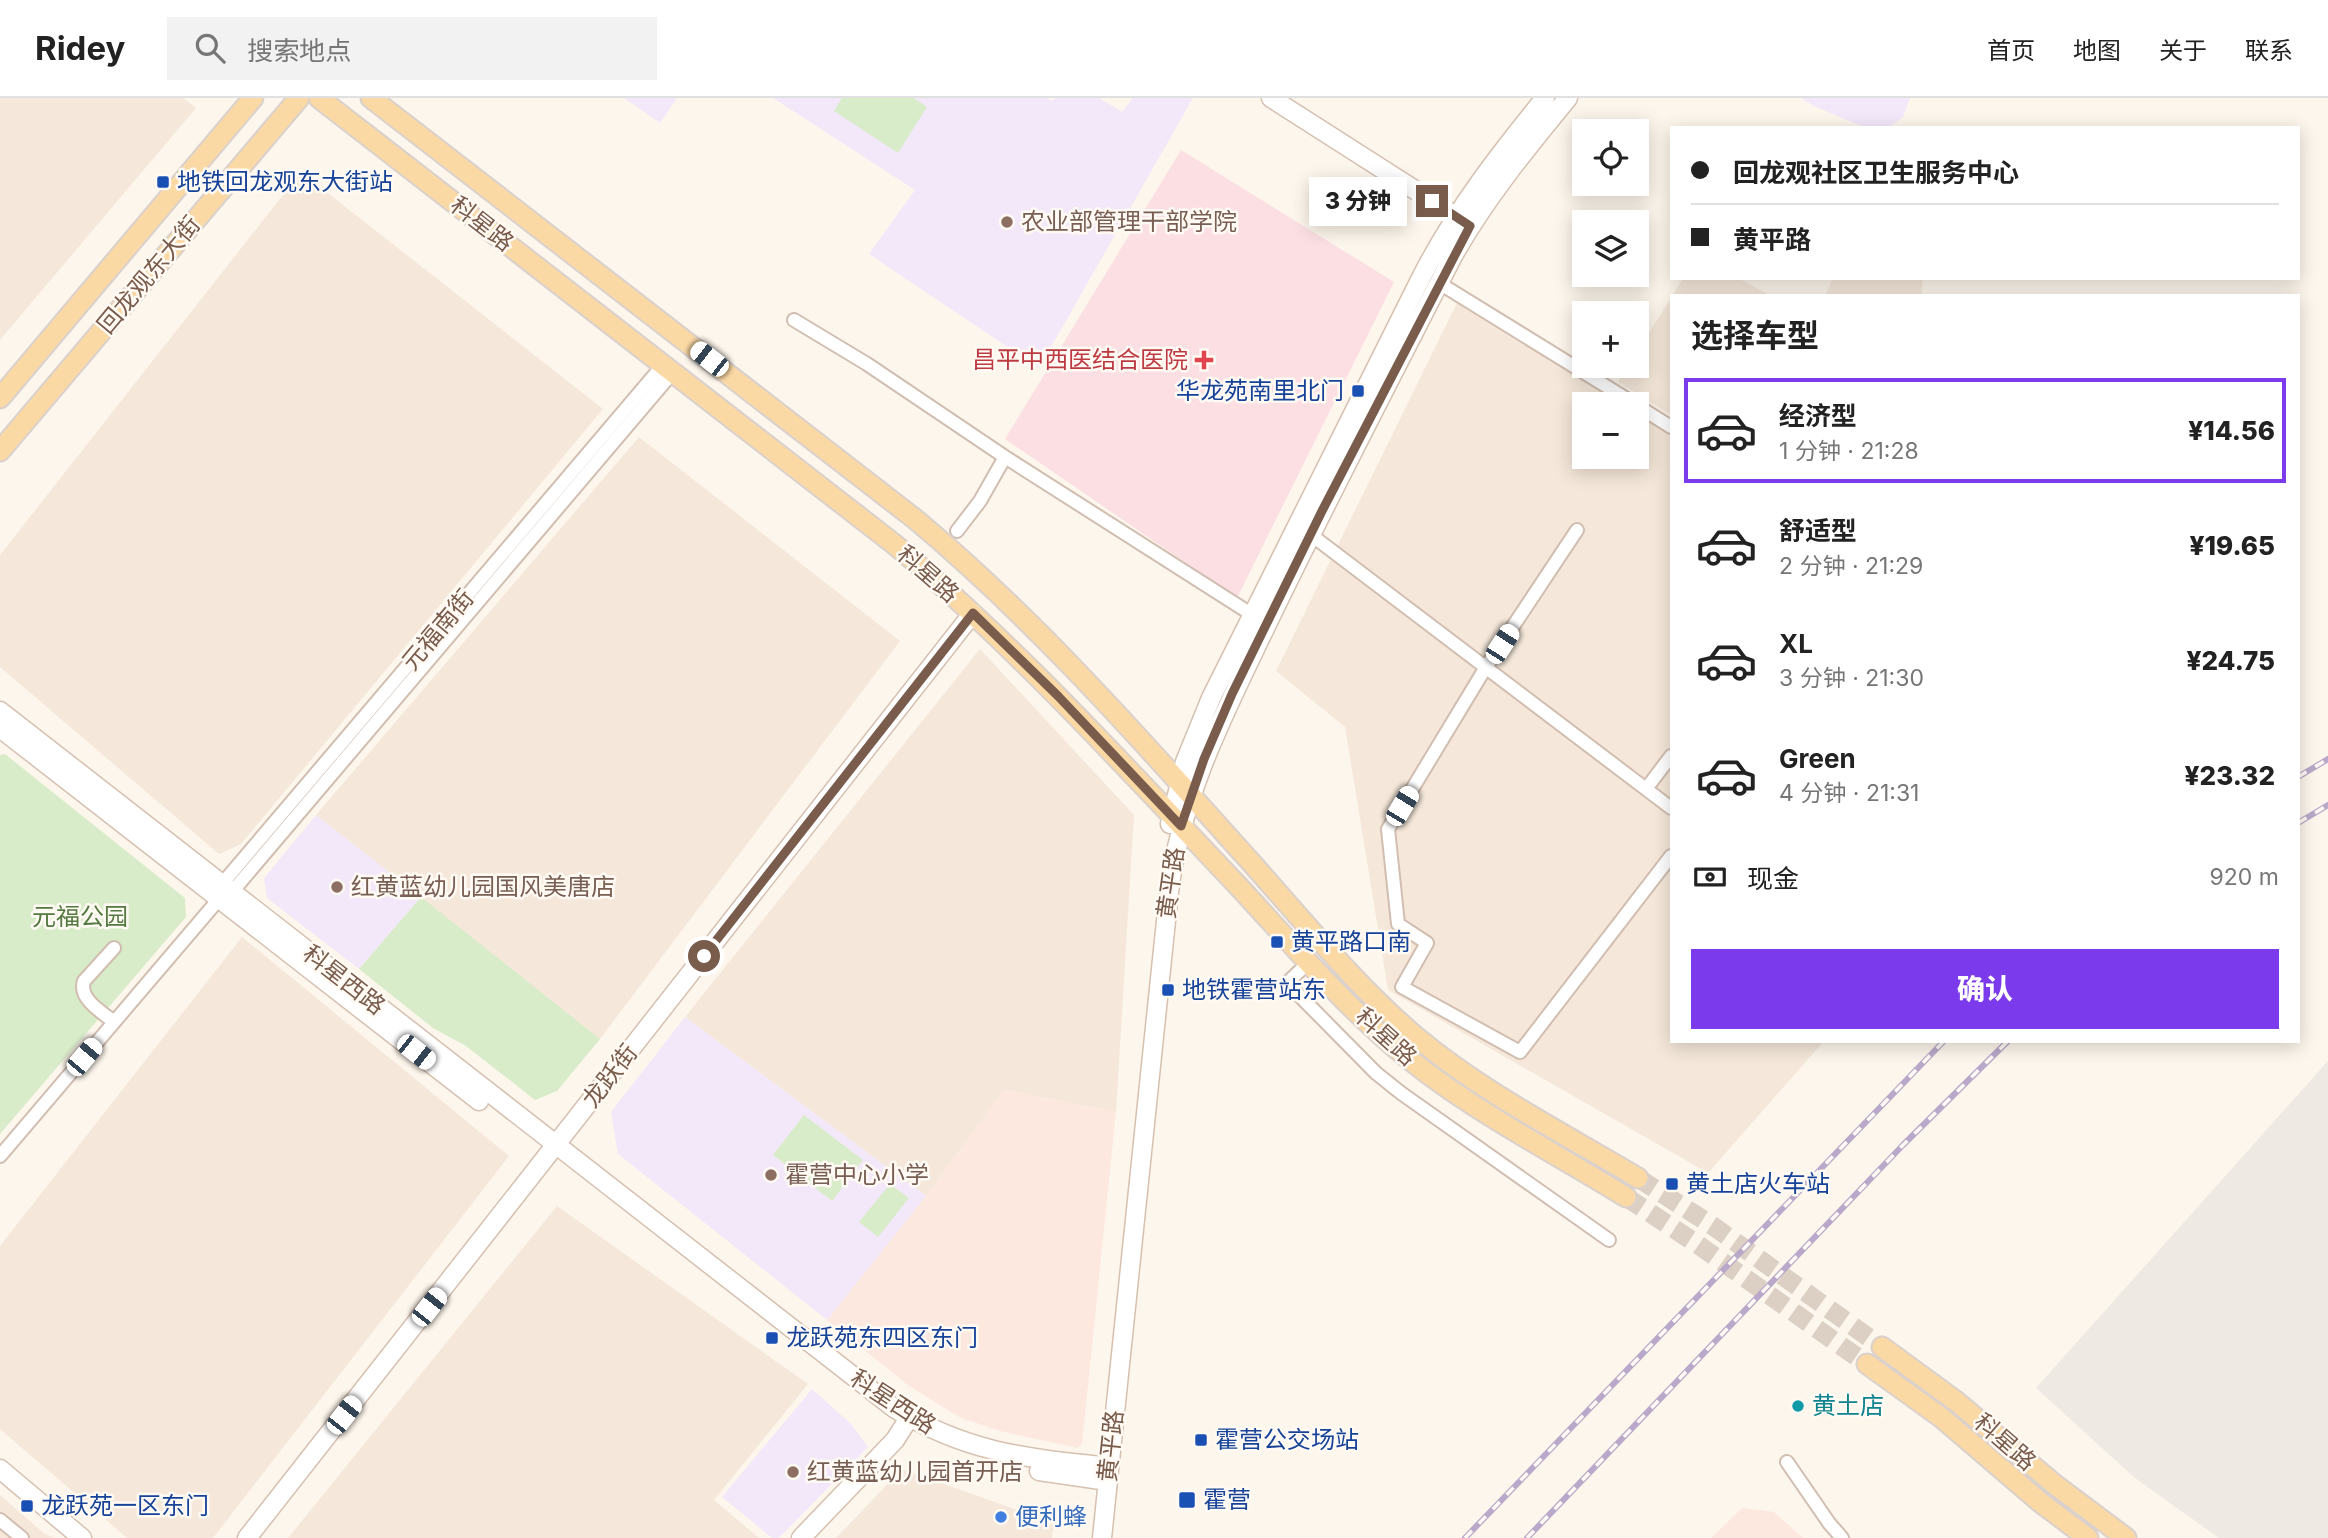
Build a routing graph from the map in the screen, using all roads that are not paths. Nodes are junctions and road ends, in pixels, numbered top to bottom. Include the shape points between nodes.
1 (253, 98) edge
2 (299, 98) edge
3 (319, 98) edge
4 (371, 98) edge
5 (1271, 98) edge
6 (1545, 98) edge
7 (1568, 98) edge
8 (1290, 103) edge
9 (1463, 221) junction
10 (1439, 283) junction
11 (794, 320) dead end
12 (668, 369) junction
13 (1614, 392) edge
14 (0, 398) edge
15 (1649, 414) edge
16 (1670, 426) edge
17 (0, 451) edge
18 (1005, 457) junction
19 (1304, 529) junction
20 (1577, 530) dead end
21 (957, 531) dead end
22 (973, 613) junction
23 (1252, 614) junction
24 (1268, 624) junction
25 (1486, 667) junction
26 (1, 720) edge
27 (1670, 757) edge
28 (1185, 789) junction
29 (1646, 789) junction
30 (1670, 807) edge
31 (1176, 821) junction
32 (1670, 857) edge
33 (224, 892) junction
34 (114, 948) dead end
35 (1309, 962) junction
36 (114, 1022) junction
37 (552, 1150) junction
38 (0, 1156) edge
39 (1638, 1178) tunnel mouth
40 (1626, 1198) tunnel mouth
41 (1609, 1240) dead end
42 (1882, 1348) tunnel mouth
43 (1867, 1364) tunnel mouth
44 (906, 1423) junction
45 (1787, 1462) dead end
46 (1, 1471) edge
47 (1104, 1473) junction
48 (0, 1520) edge
49 (22, 1538) edge
50 (82, 1538) edge
51 (247, 1538) edge
52 (801, 1538) edge
53 (1095, 1538) edge
54 (1102, 1538) edge
55 (1842, 1538) edge
56 (2088, 1538) edge
57 (2126, 1538) edge

1 - 14 main road, 回龙观东大街
2 - 17 main road, 回龙观东大街
3 - 12 main road, 科星路
4 - 28 main road, 科星路 via 956,554 1064,658
5 - 8 street
6 - 9 street via 1497,157
7 - 9 street
8 - 9 street
9 - 10 street, 黄平路
9 - 19 street, 黄平路 via 1423,274
10 - 13 street
10 - 19 street, 黄平路
11 - 18 street
12 - 22 main road, 科星路 via 894,544
12 - 33 street, 元福南街
15 - 16 street
18 - 21 street
18 - 23 street
19 - 23 street, 黄平路
19 - 24 street, 黄平路
19 - 25 street
20 - 25 street
22 - 31 main road, 科星路
22 - 37 street, 龙跃街
23 - 24 street
23 - 28 street, 黄平路 via 1202,718
24 - 28 street, 黄平路
25 - 29 street
25 - 32 street via 1388,830 1398,924 1427,943 1402,987 1520,1052
26 - 33 street, 科星西路
27 - 29 street
28 - 31 street, 黄平路
28 - 39 main road, 科星路 via 1354,977 1414,1035 1481,1084
29 - 30 street
31 - 35 main road, 科星路
31 - 47 street, 黄平路
33 - 36 street, 元福南街
33 - 37 street, 科星西路
34 - 36 street via 84,981 82,990
35 - 40 main road, 科星路 via 1390,1043 1445,1087
35 - 41 street via 1287,983 1376,1073
36 - 38 street, 元福南街
37 - 44 street, 科星西路 via 864,1385
37 - 51 street, 龙跃街
42 - 57 main road, 科星路
43 - 56 main road, 科星路 via 1942,1418
44 - 47 street, 科星西路 via 936,1445 976,1459 1013,1468
44 - 52 street
45 - 55 street
46 - 50 street
47 - 53 street, 黄平路
47 - 54 street, 黄平路
48 - 49 street

